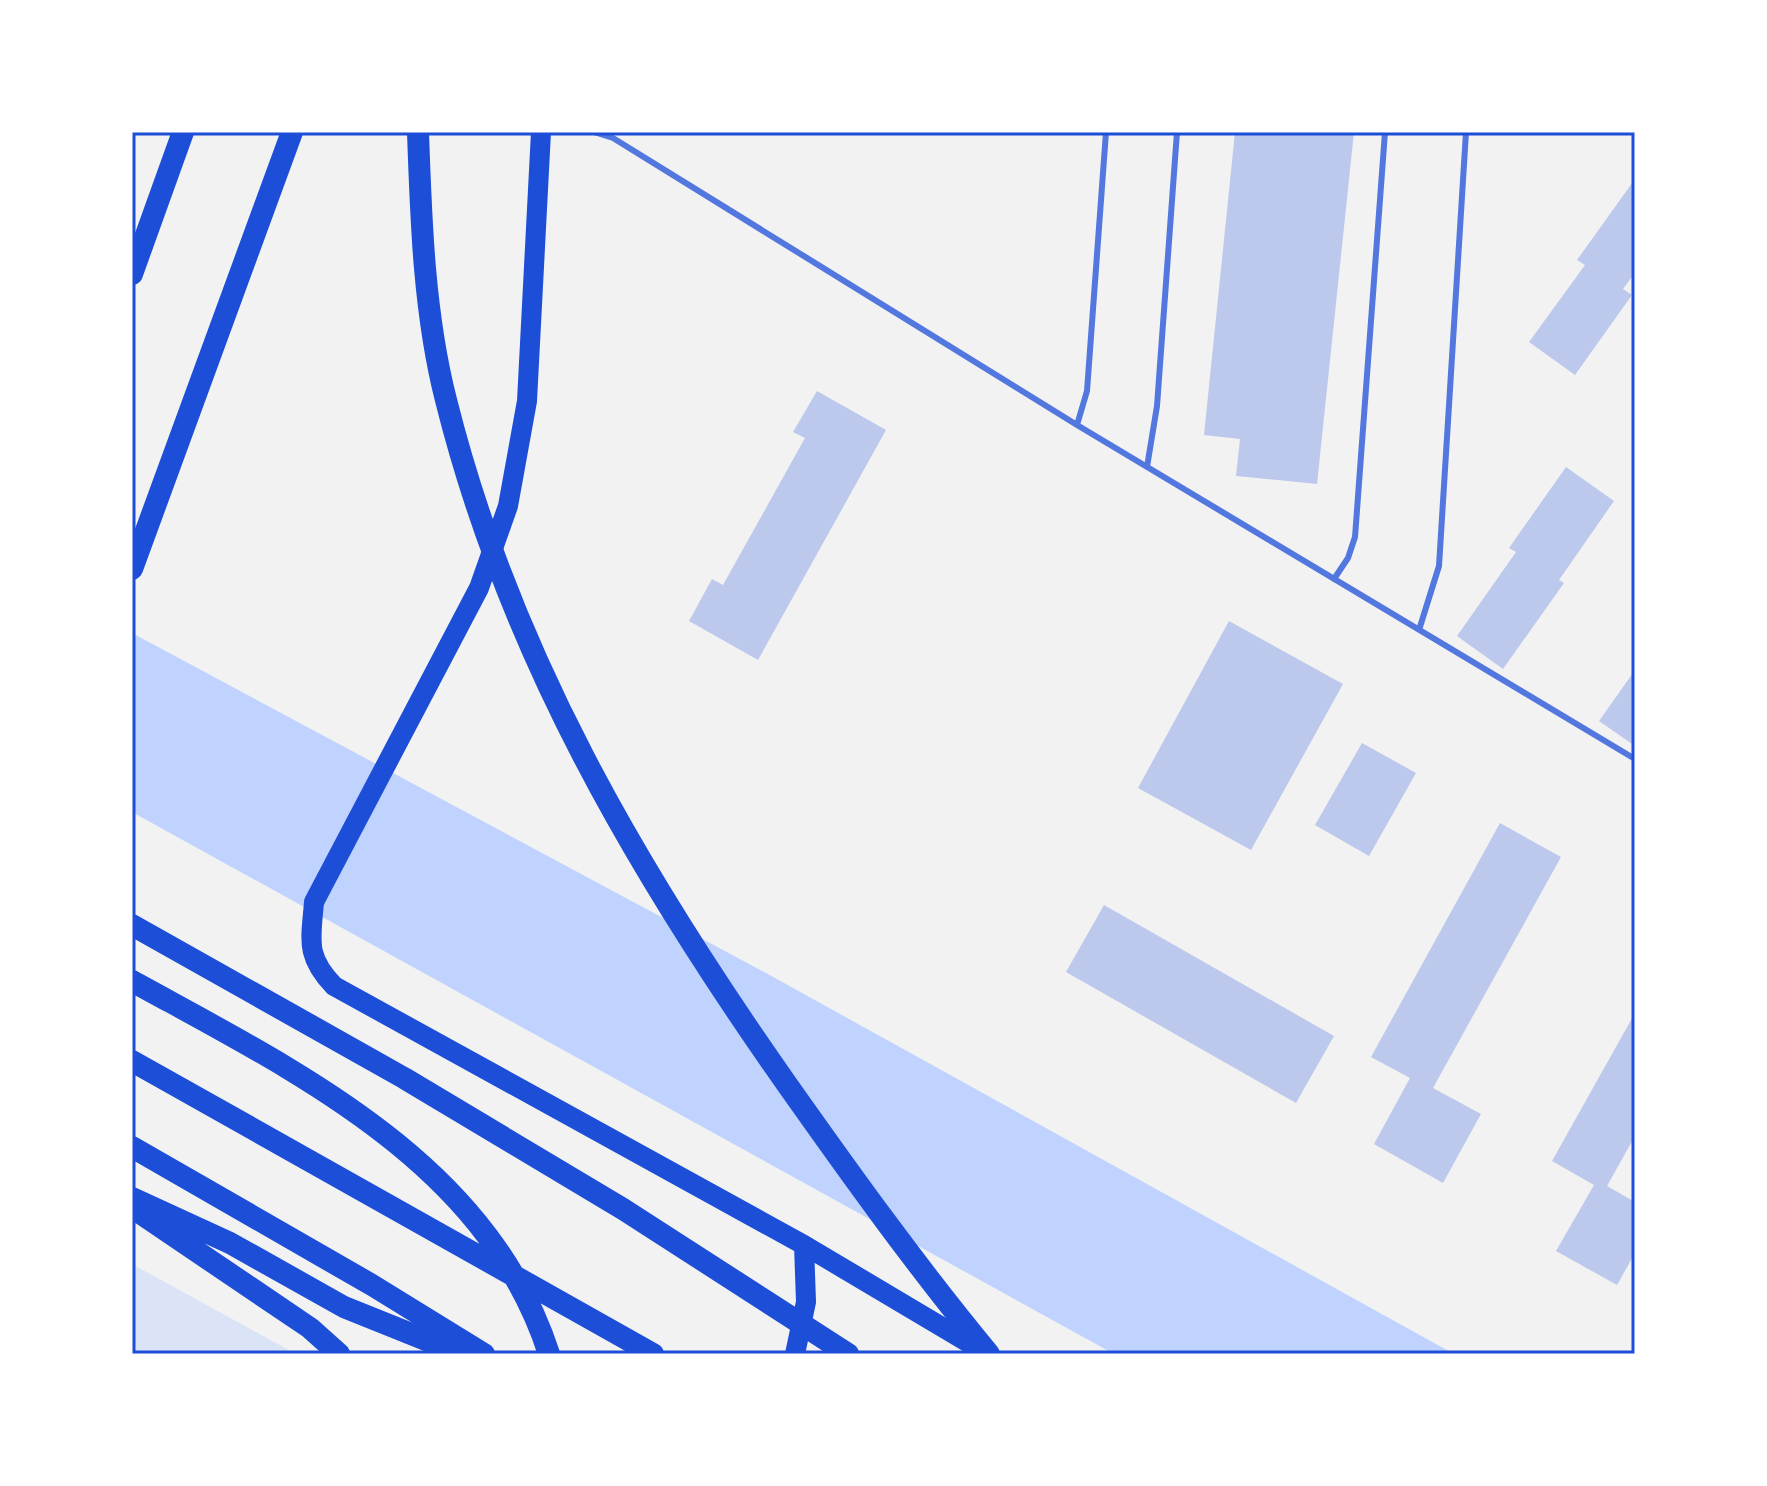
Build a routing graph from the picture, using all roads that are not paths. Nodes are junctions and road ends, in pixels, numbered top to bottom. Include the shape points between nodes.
1 (183, 132) edge
2 (292, 132) edge
3 (418, 132) edge
4 (541, 132) edge
5 (594, 132) edge
6 (1106, 132) edge
7 (1177, 132) edge
8 (1385, 132) edge
9 (1466, 132) edge
10 (132, 274) edge
11 (1077, 425) junction
12 (1147, 467) junction
13 (132, 569) edge
14 (1334, 579) junction
15 (1419, 630) junction
16 (1635, 759) edge
17 (132, 925) edge
18 (132, 981) edge
19 (132, 1061) edge
20 (132, 1147) edge
21 (132, 1198) edge
22 (132, 1207) edge
23 (804, 1245) junction
24 (339, 1354) edge
25 (461, 1354) edge
26 (484, 1354) edge
27 (549, 1354) edge
28 (653, 1354) edge
29 (795, 1354) edge
30 (848, 1354) edge
31 (989, 1354) edge

1 - 10 highway
2 - 13 highway
3 - 31 highway via 422,243 445,397 483,528 539,671 601,794 713,980 837,1156
4 - 23 main road via 527,401 508,506 479,588 314,902 310,951 334,986
5 - 11 lane via 613,138
6 - 11 lane via 1087,391
7 - 12 lane via 1157,406
8 - 14 lane via 1355,537
9 - 15 lane via 1439,566
11 - 12 lane
12 - 14 lane
14 - 15 lane
15 - 16 lane
17 - 30 highway via 623,1209
18 - 27 highway via 321,1091 411,1152 486,1232 536,1314
19 - 28 highway
20 - 26 highway
21 - 25 highway via 230,1243 344,1307
22 - 24 highway via 310,1328
23 - 29 main road via 806,1302
23 - 31 main road

